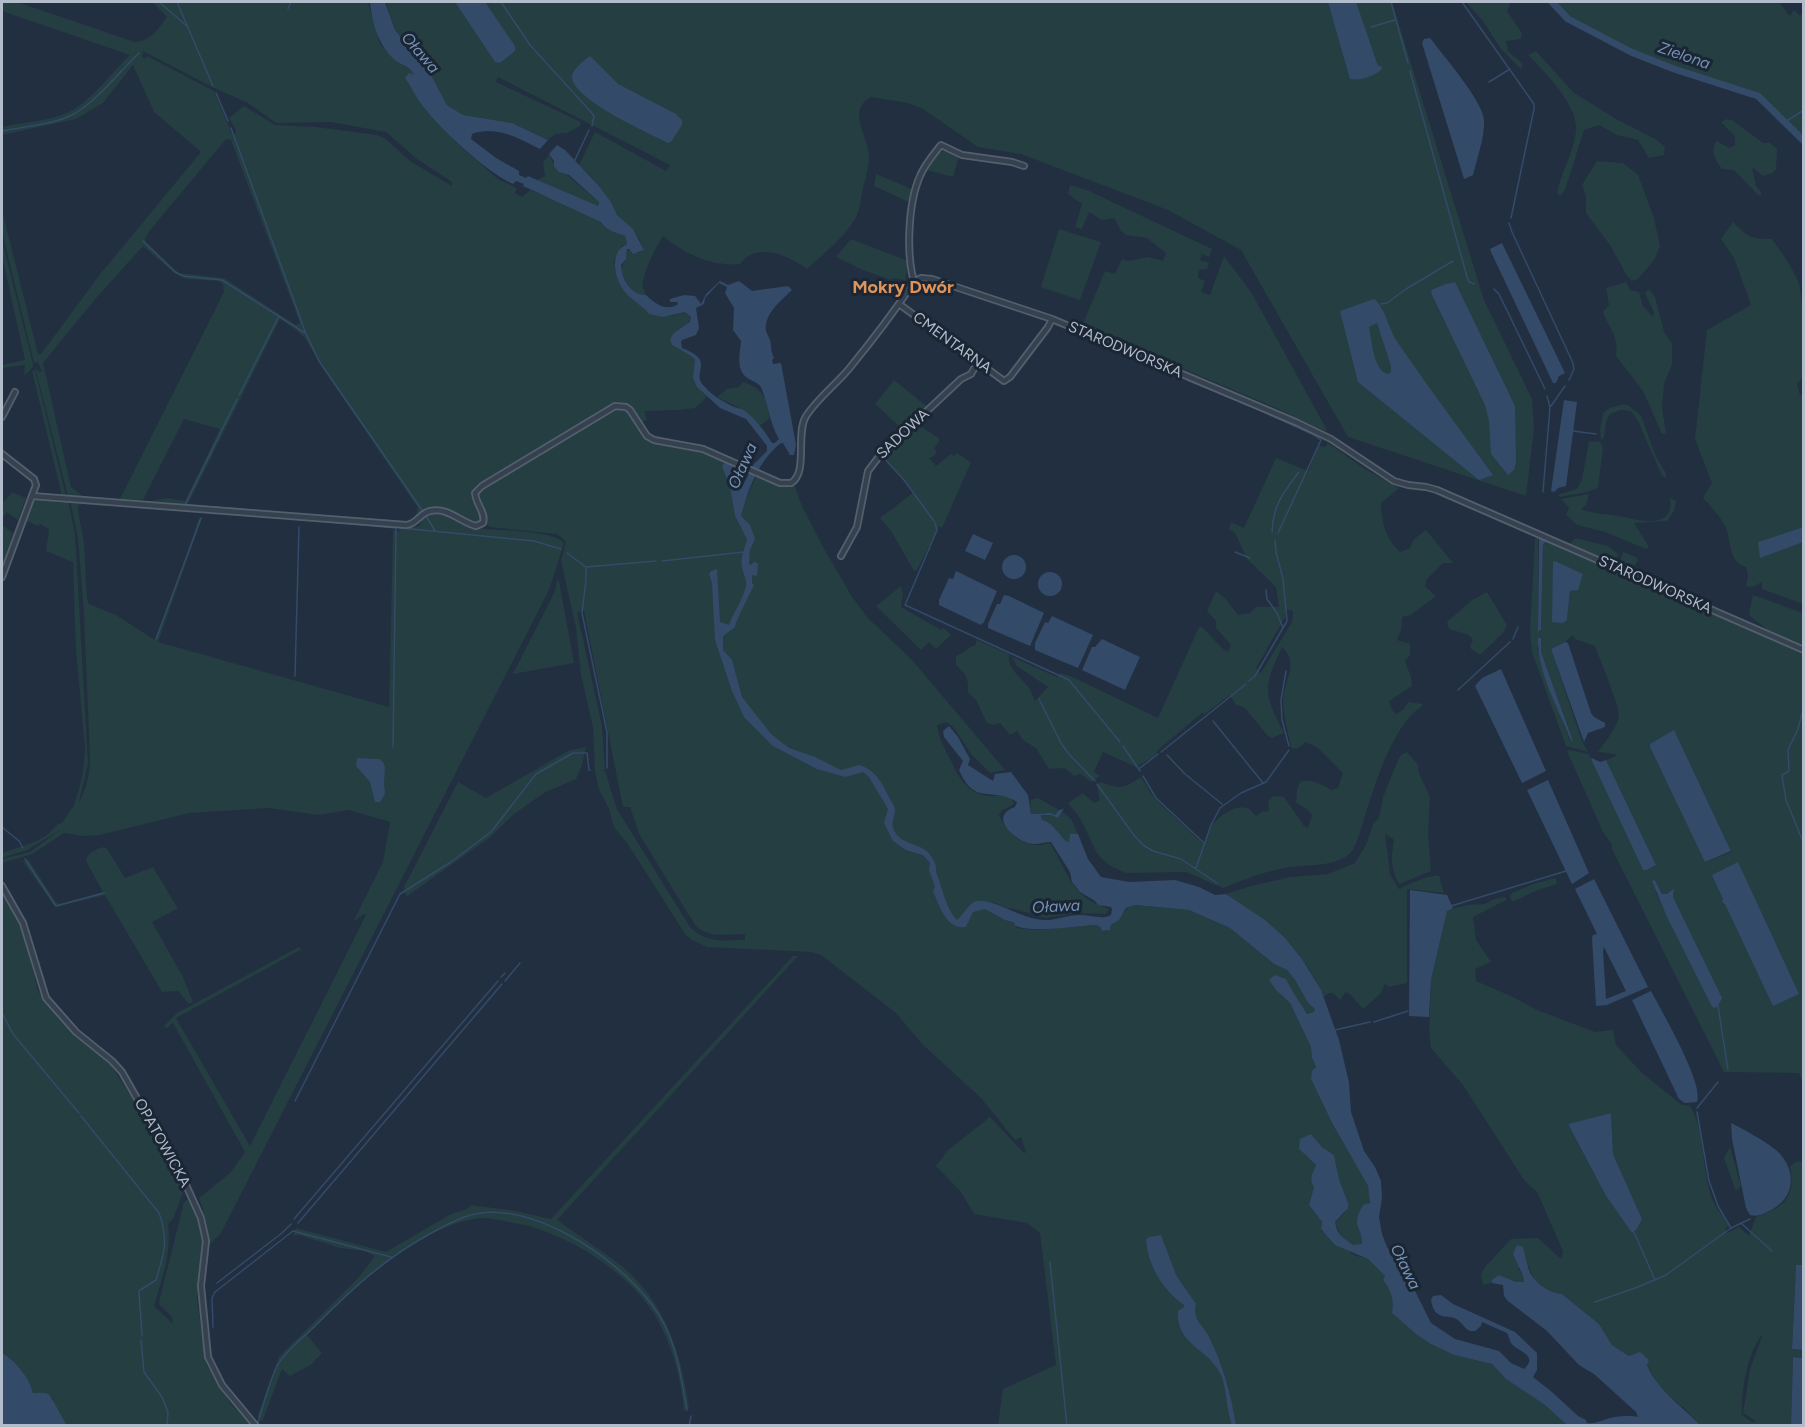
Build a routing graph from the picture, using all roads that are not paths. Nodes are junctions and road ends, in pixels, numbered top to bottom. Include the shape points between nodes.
1 (1024, 166) dead end
2 (914, 282) junction
3 (904, 299) junction
4 (899, 304) junction
5 (906, 310) junction
6 (1052, 319) junction
7 (978, 362) junction
8 (15, 392) dead end
9 (2, 417) edge
10 (2, 454) edge
11 (33, 495) junction
12 (841, 556) dead end
13 (2, 577) edge
14 (1803, 650) edge
15 (2, 886) edge
16 (256, 1425) edge

1 - 2 street via 962,155 941,146 925,166 915,192 910,230
2 - 3 street
2 - 6 street, STARODWORSKA via 932,279
3 - 4 street
3 - 5 street
4 - 5 street, CMENTARNA
4 - 11 street via 805,418 800,471 795,481 784,484 694,446 654,440 630,410 615,406 482,486 475,493 484,520 476,526 435,510 406,525
5 - 7 street, CMENTARNA
6 - 7 street, CMENTARNA via 1005,381
6 - 14 street, STARODWORSKA via 1298,423 1331,439 1394,480 1432,488
7 - 12 street, SADOWA via 971,374 961,379 873,464 864,482 855,532
8 - 9 street
10 - 11 street via 34,480
11 - 13 street
15 - 16 street, OPATOWICKA via 23,923 46,998 122,1072 190,1194 206,1235 201,1286 208,1357 222,1385

